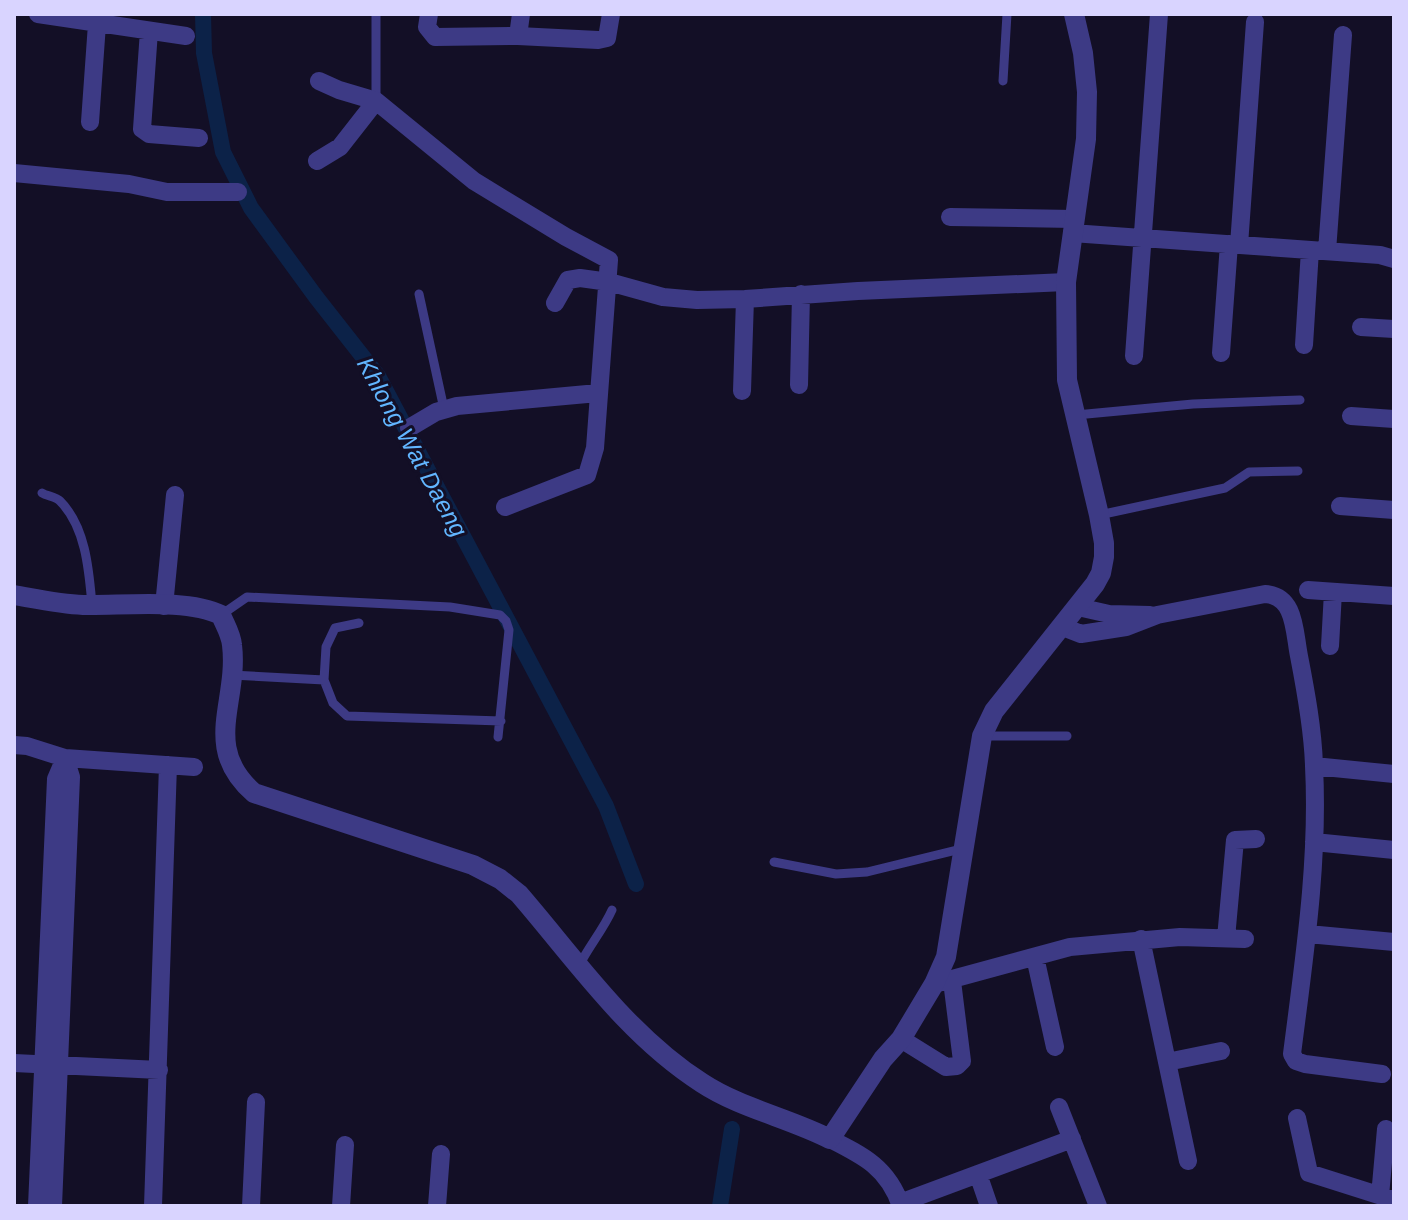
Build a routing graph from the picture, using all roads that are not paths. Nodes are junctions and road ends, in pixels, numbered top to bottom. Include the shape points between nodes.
1 (38, 14) edge
2 (376, 14) edge
3 (429, 14) edge
4 (521, 14) edge
5 (611, 14) edge
6 (1007, 14) edge
7 (1074, 14) edge
8 (1159, 14) edge
9 (71, 17) edge
10 (104, 21) edge
11 (1255, 22) dead end
12 (149, 31) junction
13 (1343, 35) dead end
14 (186, 36) dead end
15 (518, 36) junction
16 (319, 81) dead end
17 (1003, 81) dead end
18 (376, 101) junction
19 (90, 122) dead end
20 (199, 138) dead end
21 (317, 161) dead end
22 (14, 173) edge
23 (238, 192) dead end
24 (950, 217) dead end
25 (1073, 226) junction
26 (1143, 238) junction
27 (1234, 244) junction
28 (1319, 250) junction
29 (1394, 259) edge
30 (609, 282) junction
31 (1066, 282) junction
32 (419, 294) dead end
33 (801, 294) junction
34 (745, 299) junction
35 (555, 303) dead end
36 (1361, 327) dead end
37 (1394, 329) edge
38 (1304, 345) dead end
39 (1221, 353) dead end
40 (1134, 356) dead end
41 (799, 385) dead end
42 (742, 391) dead end
43 (598, 393) junction
44 (1300, 400) dead end
45 (444, 409) junction
46 (1074, 415) junction
47 (1351, 416) dead end
48 (1394, 419) edge
49 (409, 428) dead end
50 (1298, 471) dead end
51 (42, 493) dead end
52 (175, 495) dead end
53 (1340, 506) dead end
54 (505, 507) dead end
55 (1394, 510) edge
56 (1099, 515) junction
57 (1308, 590) dead end
58 (1333, 592) junction
59 (14, 595) edge
60 (1394, 596) edge
61 (92, 605) junction
62 (164, 606) junction
63 (1078, 607) junction
64 (221, 615) junction
65 (1157, 615) junction
66 (359, 623) dead end
67 (1063, 627) junction
68 (1330, 646) dead end
69 (231, 675) junction
70 (324, 680) junction
71 (501, 721) junction
72 (982, 736) junction
73 (1067, 736) dead end
74 (498, 737) dead end
75 (14, 745) edge
76 (65, 758) junction
77 (168, 765) junction
78 (1314, 766) junction
79 (194, 767) dead end
80 (1394, 774) edge
81 (1256, 839) dead end
82 (1314, 842) junction
83 (965, 848) junction
84 (1394, 850) edge
85 (774, 862) dead end
86 (612, 910) dead end
87 (1308, 934) junction
88 (1141, 939) junction
89 (1394, 942) edge
90 (1035, 957) junction
91 (579, 966) junction
92 (943, 983) junction
93 (901, 1039) junction
94 (1055, 1047) dead end
95 (1221, 1051) dead end
96 (1167, 1062) junction
97 (14, 1063) edge
98 (51, 1065) junction
99 (159, 1070) junction
100 (1382, 1074) dead end
101 (256, 1102) dead end
102 (1059, 1107) dead end
103 (1297, 1118) dead end
104 (1386, 1129) dead end
105 (830, 1139) junction
106 (1072, 1139) junction
107 (345, 1145) dead end
108 (441, 1154) dead end
109 (1188, 1161) dead end
110 (978, 1174) junction
111 (1387, 1198) edge
112 (900, 1205) edge
113 (37, 1206) edge
114 (53, 1206) edge
115 (153, 1206) edge
116 (251, 1206) edge
117 (341, 1206) edge
118 (437, 1206) edge
119 (989, 1206) edge
120 (1098, 1206) edge

1 - 9 street
2 - 18 lane
3 - 15 street via 427,27 435,37
4 - 15 street
5 - 15 street via 607,38
6 - 17 lane
7 - 25 street via 1087,92
8 - 26 street
9 - 10 street
10 - 12 street
10 - 19 street
11 - 27 street
12 - 14 street
12 - 20 street via 142,129
13 - 28 street
16 - 18 street
18 - 21 street via 340,147
18 - 30 street via 474,181 609,260
22 - 23 street via 167,192
24 - 25 street
25 - 26 street
25 - 31 street
26 - 27 street
26 - 40 street
27 - 28 street
27 - 39 street
28 - 29 street
28 - 38 street
30 - 34 street via 663,297
30 - 35 street via 572,279
30 - 43 street
31 - 33 street
31 - 46 street via 1067,380
32 - 45 lane
33 - 34 street
33 - 41 street
34 - 42 street
36 - 37 street
43 - 45 street
43 - 54 street via 595,448 587,475
44 - 46 lane
45 - 49 street
46 - 56 street
47 - 48 street
50 - 56 lane via 1249,472 1225,488
51 - 61 lane via 59,500 78,530
52 - 62 street
53 - 55 street
56 - 63 street via 1104,543 1101,573
57 - 58 street
58 - 60 street
58 - 68 street
59 - 61 street
61 - 62 street
62 - 64 street via 209,609
63 - 65 street
63 - 67 street
64 - 69 street via 232,645
64 - 71 lane via 247,597 450,607 500,615 509,630
65 - 67 street via 1126,627 1081,634
65 - 78 street via 1265,594 1289,605
66 - 70 lane via 335,628 326,647
67 - 72 street via 994,711
69 - 70 lane
69 - 91 street via 227,760 254,793 473,865 500,879
70 - 71 lane via 333,703 347,716
71 - 74 lane
72 - 73 lane
72 - 83 street
75 - 76 street
76 - 77 street
76 - 98 street via 56,779
77 - 79 street
77 - 99 street
78 - 80 street
78 - 82 street
81 - 88 street via 1235,840 1236,939
82 - 84 street
82 - 87 street
83 - 85 lane via 867,872 836,874
83 - 92 street
86 - 91 lane
87 - 89 street
87 - 100 street via 1292,1054 1305,1064
88 - 90 street
88 - 96 street
90 - 92 street
90 - 94 street
91 - 105 street via 657,1049 703,1084
92 - 93 street
92 - 93 street via 962,1061 946,1067
93 - 105 street
95 - 96 street
96 - 109 street
97 - 98 street
98 - 99 street
98 - 113 street
98 - 114 street
99 - 115 street
101 - 116 street
102 - 106 street
103 - 111 street via 1309,1173
104 - 111 street
105 - 112 street via 882,1170
106 - 110 street
106 - 120 street
107 - 117 street
108 - 118 street
110 - 112 street
110 - 119 street

